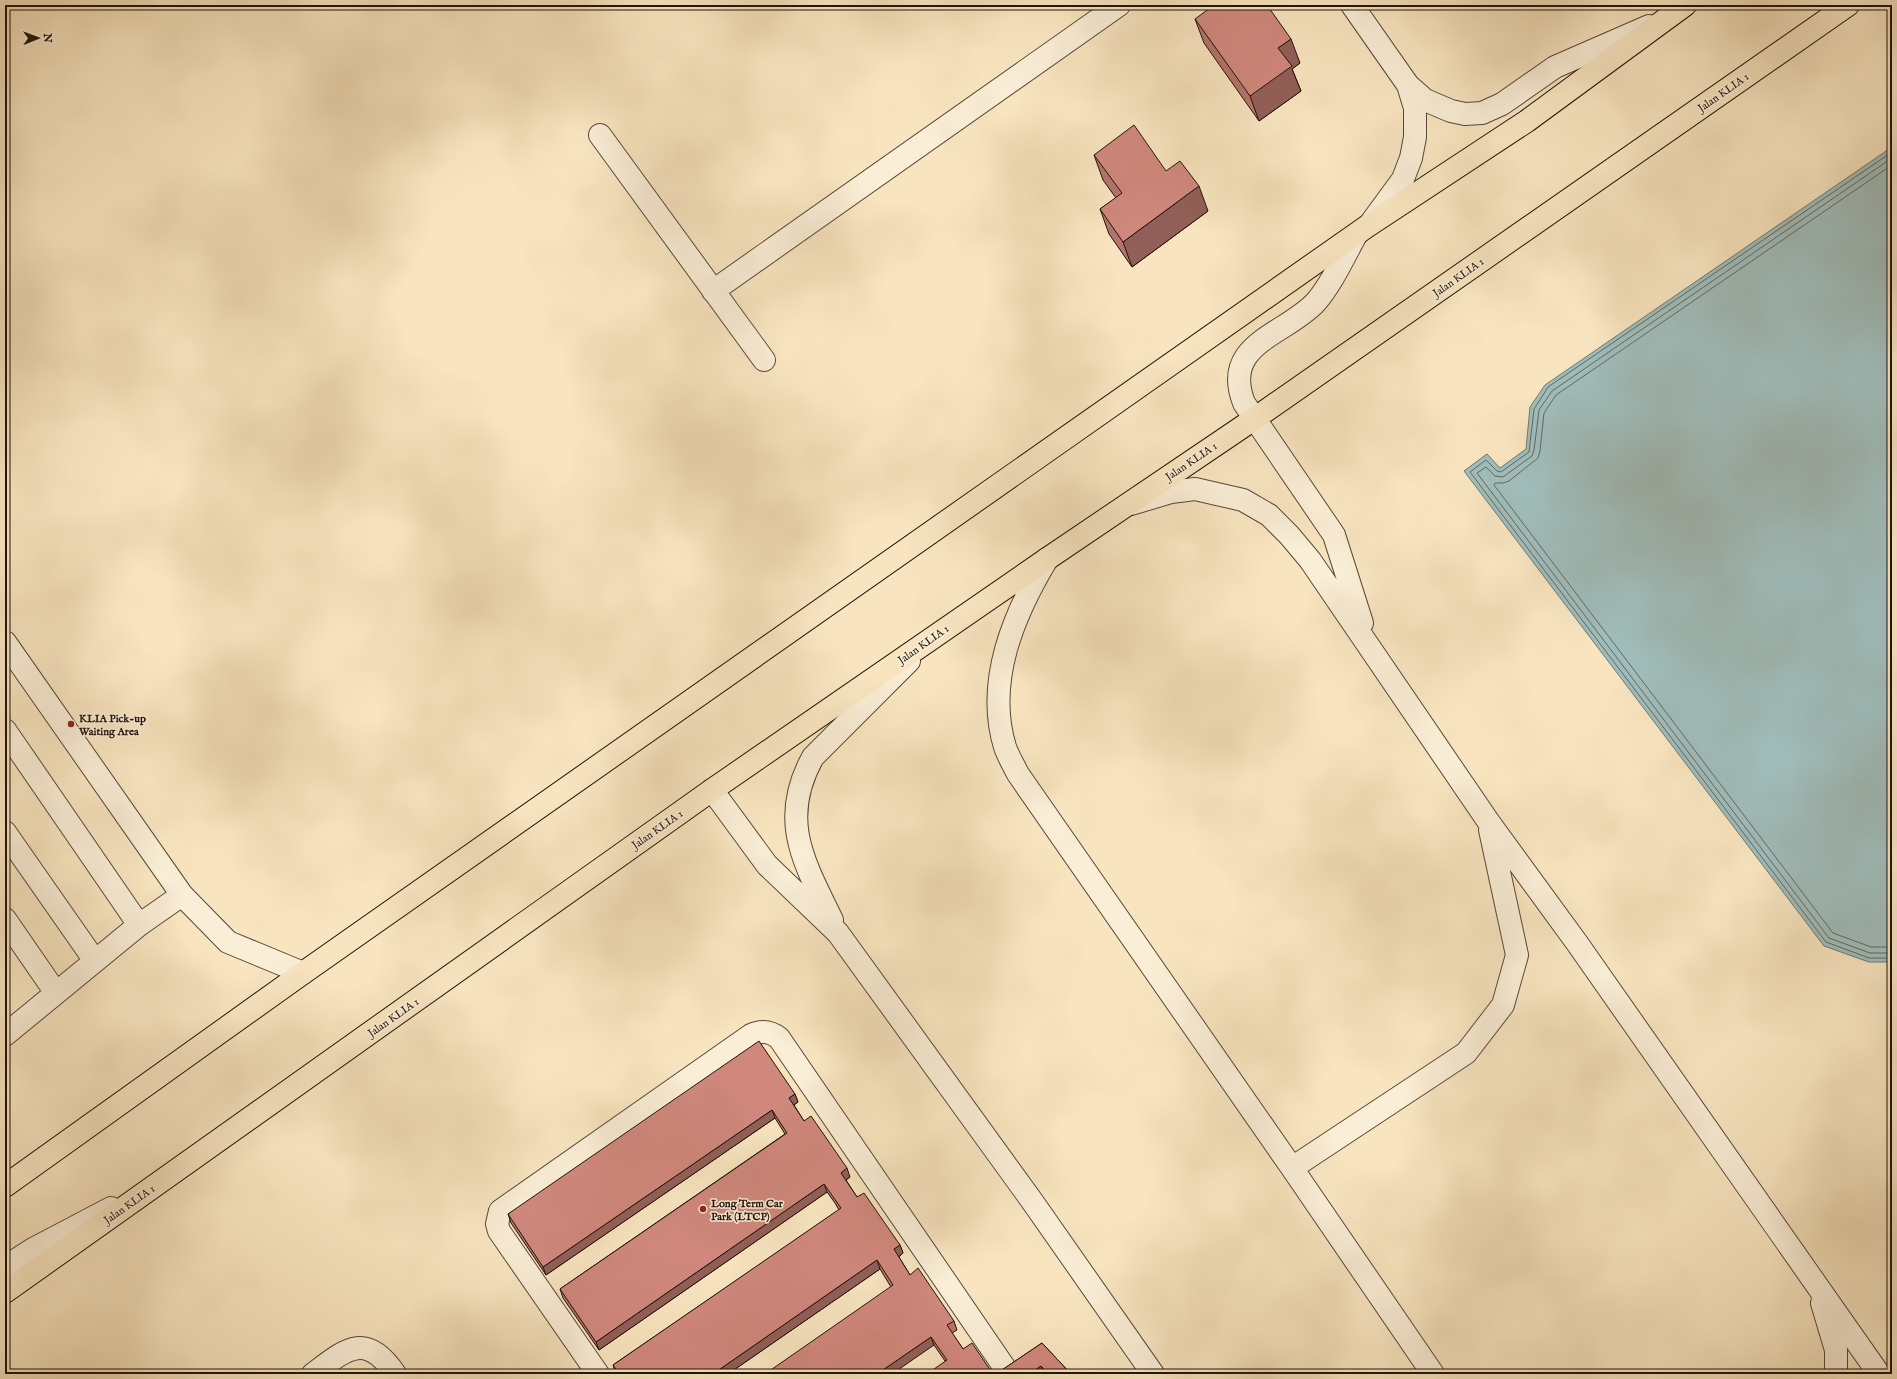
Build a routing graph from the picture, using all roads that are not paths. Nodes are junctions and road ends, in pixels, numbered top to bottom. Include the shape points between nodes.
1 (1119, 5) edge
2 (1352, 5) edge
3 (1685, 5) edge
4 (1848, 5) edge
5 (1665, 19) junction
6 (1408, 85) junction
7 (600, 135) dead end
8 (1363, 230) junction
9 (713, 291) junction
10 (764, 360) dead end
11 (1254, 419) junction
12 (1124, 506) junction
13 (1047, 559) junction
14 (931, 638) junction
15 (5, 642) edge
16 (1368, 644) junction
17 (5, 730) edge
18 (712, 790) junction
19 (1488, 821) junction
20 (5, 832) edge
21 (182, 895) junction
22 (5, 919) edge
23 (139, 925) junction
24 (838, 933) junction
25 (95, 961) junction
26 (303, 973) junction
27 (56, 993) junction
28 (9, 1023) edge
29 (1292, 1168) junction
30 (162, 1182) junction
31 (5, 1186) edge
32 (5, 1267) edge
33 (1816, 1284) junction
34 (5, 1292) edge
35 (313, 1374) edge
36 (395, 1374) edge
37 (598, 1374) edge
38 (1009, 1374) edge
39 (1153, 1374) edge
40 (1433, 1374) edge
41 (1836, 1374) edge
42 (1879, 1374) edge

1 - 9 street
2 - 6 street
3 - 5 main road
4 - 11 main road, Jalan KLIA 1
5 - 6 street via 1555,67 1502,104 1482,113 1465,114 1435,105
5 - 8 main road via 1527,121
6 - 8 street via 1415,108 1415,136 1411,158 1403,179
7 - 9 street
8 - 11 street via 1317,302 1250,350 1242,362 1239,376 1240,391
8 - 26 main road
9 - 10 street
11 - 12 main road, Jalan KLIA 1
11 - 16 street via 1334,535
12 - 13 main road, Jalan KLIA 1
12 - 16 street via 1171,492 1195,489 1242,500 1269,515 1310,560
13 - 14 main road, Jalan KLIA 1
13 - 29 street via 1026,595 1000,670 1000,721 1005,747 1018,774
14 - 18 main road, Jalan KLIA 1
14 - 24 street via 813,757 803,775 796,819 798,840 803,859
15 - 21 street
16 - 19 street
17 - 23 street
18 - 24 street via 768,864
18 - 30 main road, Jalan KLIA 1
19 - 29 street via 1517,955 1503,1005 1466,1053
19 - 33 street via 1577,943
20 - 25 street
21 - 23 street
21 - 26 street via 228,942
22 - 27 street
23 - 25 street
24 - 39 street via 1032,1201
25 - 27 street
26 - 31 main road
27 - 28 street
29 - 40 street
30 - 32 street via 33,1249
30 - 34 main road, Jalan KLIA 1
33 - 41 street via 1836,1350
33 - 42 street
35 - 36 street via 343,1352 365,1348 381,1356
37 - 38 street via 499,1231 497,1224 500,1211 751,1035 765,1032 779,1038

